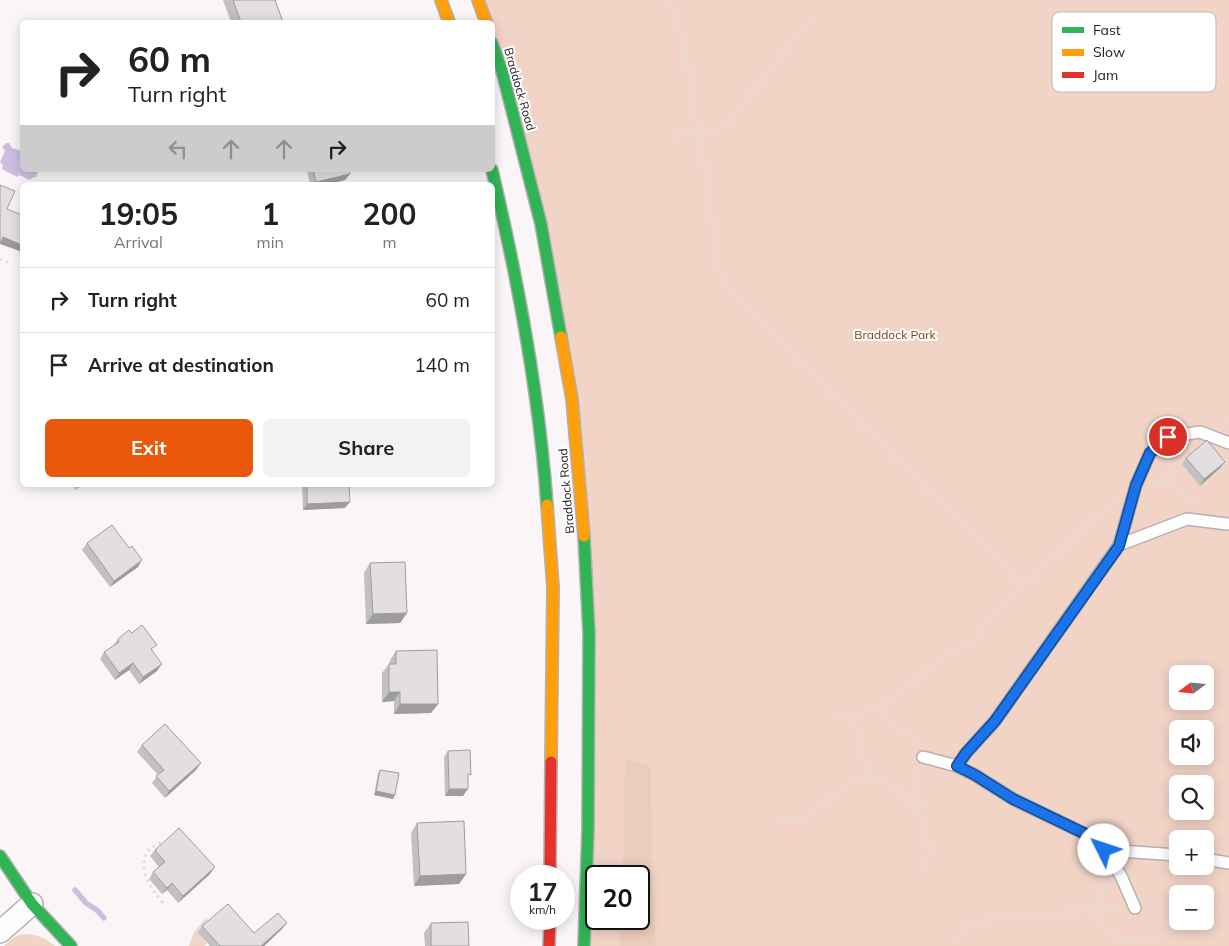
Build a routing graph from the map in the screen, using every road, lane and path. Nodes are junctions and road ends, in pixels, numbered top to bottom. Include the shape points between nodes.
1 (441, 0) edge
2 (478, 0) edge
3 (669, 0) edge
4 (448, 20) edge
5 (485, 20) edge
6 (810, 20) dead end
7 (495, 51) edge
8 (699, 132) junction
9 (673, 136) dead end
10 (495, 183) edge
11 (0, 259) edge
12 (10, 263) dead end
13 (1229, 444) edge
14 (1136, 485) junction
15 (1227, 524) joint
16 (1119, 546) junction
17 (1024, 585) junction
18 (880, 706) junction
19 (838, 715) dead end
20 (854, 717) junction
21 (926, 745) dead end
22 (923, 757) dead end
23 (912, 765) dead end
24 (957, 766) junction
25 (873, 776) junction
26 (916, 810) junction
27 (778, 822) dead end
28 (164, 840) edge
29 (1104, 850) junction
30 (1169, 854) edge
31 (0, 856) edge
32 (1214, 860) edge
33 (1229, 863) edge
34 (550, 865) edge
35 (1104, 874) dead end
36 (925, 878) dead end
37 (163, 903) dead end
38 (32, 904) junction
39 (1135, 908) joint
40 (1096, 911) junction
41 (1169, 928) edge
42 (550, 930) edge
43 (0, 932) edge
44 (959, 939) dead end
45 (72, 946) edge
46 (549, 946) edge
47 (584, 946) edge

1 - 4 main road
2 - 5 main road
3 - 8 path via 686,54
6 - 8 path via 726,126
7 - 47 main road, Braddock Road via 541,224 572,399 589,633
8 - 9 path
8 - 17 path via 722,282
10 - 34 main road, Braddock Road via 521,303 546,487 553,587
11 - 12 path
13 - 14 lane via 1200,432 1168,437 1150,453
14 - 15 path via 1163,481
14 - 16 lane
14 - 17 path via 1100,513
15 - 16 lane via 1187,519
16 - 24 lane via 995,721
17 - 18 path via 985,624 978,639 965,643 943,658
18 - 20 path
18 - 21 path via 894,727
19 - 20 path
20 - 25 path via 863,757
22 - 24 lane
23 - 26 path via 921,806
24 - 29 lane via 1013,799 1098,840
25 - 26 path via 897,789
25 - 27 path via 861,777 808,816
26 - 36 path via 927,833 929,850
28 - 37 path via 146,852 143,866 149,885
29 - 30 lane
29 - 39 lane via 1121,876
31 - 38 main road
32 - 33 lane
35 - 40 path via 1105,889
38 - 43 street
38 - 45 main road
39 - 40 path
40 - 41 path via 1096,922 1121,942 1159,937
40 - 44 path via 968,922 961,928
42 - 46 main road

